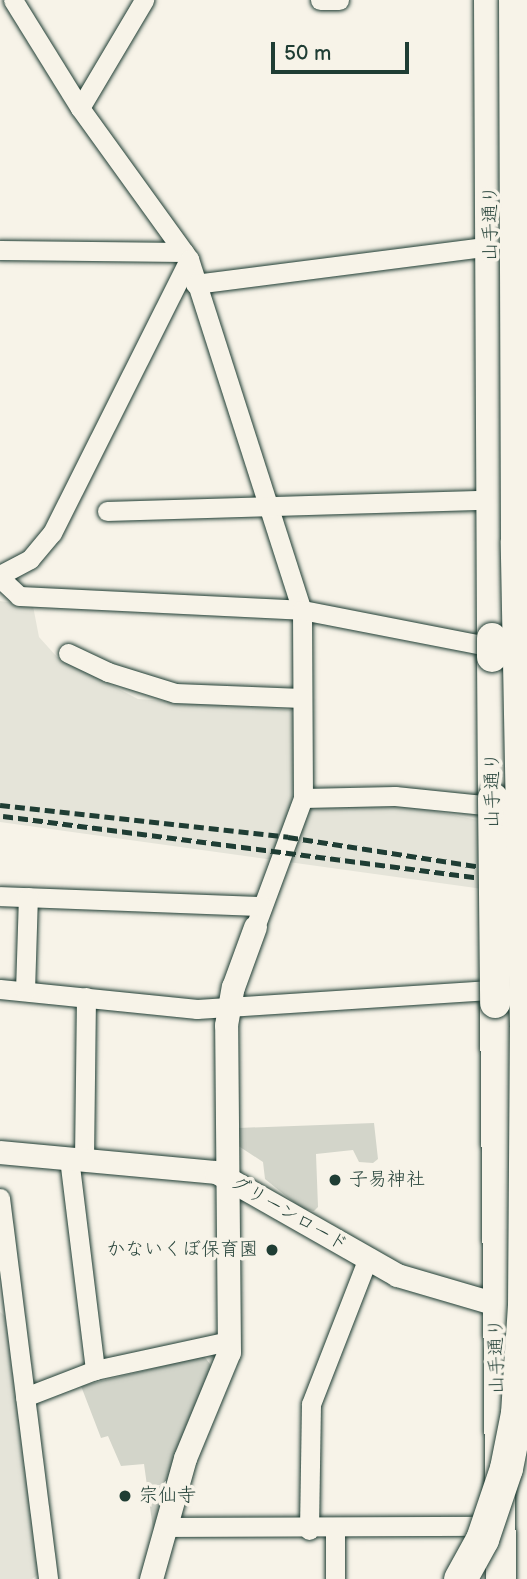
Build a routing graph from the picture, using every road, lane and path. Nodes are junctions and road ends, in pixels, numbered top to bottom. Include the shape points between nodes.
1 (13, 0) edge
2 (144, 0) edge
3 (320, 0) edge
4 (339, 0) edge
5 (489, 0) edge
6 (515, 0) edge
7 (523, 0) edge
8 (80, 108) junction
9 (491, 246) junction
10 (0, 250) edge
11 (186, 256) junction
12 (195, 284) junction
13 (492, 499) junction
14 (527, 500) edge
15 (269, 503) junction
16 (107, 512) dead end
17 (0, 577) edge
18 (302, 610) junction
19 (527, 633) edge
20 (483, 646) junction
21 (527, 652) edge
22 (68, 653) dead end
23 (302, 698) junction
24 (303, 798) junction
25 (527, 806) edge
26 (0, 896) edge
27 (28, 897) junction
28 (259, 916) junction
29 (0, 989) edge
30 (527, 989) edge
31 (25, 991) junction
32 (86, 998) junction
33 (229, 1006) junction
34 (0, 1152) edge
35 (76, 1159) junction
36 (228, 1178) junction
37 (0, 1198) edge
38 (368, 1258) junction
39 (6, 1302) edge
40 (497, 1307) junction
41 (527, 1312) edge
42 (229, 1341) junction
43 (527, 1366) edge
44 (95, 1370) junction
45 (25, 1397) junction
46 (500, 1526) junction
47 (165, 1527) junction
48 (309, 1530) junction
49 (335, 1530) junction
50 (48, 1579) edge
51 (151, 1579) edge
52 (335, 1579) edge
53 (463, 1579) edge
54 (501, 1579) edge

1 - 8 street
2 - 8 street
3 - 4 street
5 - 9 main road, 山手通り
6 - 53 highway, bridge via 517,527 526,1026 524,1306 517,1413 506,1468
7 - 19 highway
8 - 11 street
9 - 12 street
9 - 13 main road, 山手通り
10 - 11 street
11 - 12 street
11 - 17 street via 52,533 30,559
12 - 15 street
13 - 14 street
13 - 15 street
13 - 20 main road, 山手通り
15 - 16 street
15 - 18 street
17 - 18 street via 19,596
18 - 20 street
18 - 23 street
20 - 21 street
20 - 40 main road, 山手通り, bridge via 493,798
22 - 23 street via 108,672 175,693
23 - 24 street
24 - 25 street via 395,796 487,807
24 - 28 street
26 - 27 street
27 - 28 street
27 - 31 street
28 - 33 street
29 - 31 street
30 - 33 street
31 - 32 street
32 - 33 street via 197,1009
32 - 35 street
33 - 36 street
34 - 35 street, グリーンロード
35 - 36 street, グリーンロード via 216,1172
35 - 44 street
36 - 38 street, グリーンロード
36 - 42 street
37 - 39 street
38 - 40 street, グリーンロード via 397,1275
38 - 48 street via 311,1404
39 - 45 street
40 - 41 street, グリーンロード
40 - 46 main road, 山手通り
42 - 44 street
42 - 47 street
43 - 53 highway, bridge via 510,1469 493,1524
44 - 45 street
45 - 50 street
46 - 49 street
46 - 54 main road, 山手通り
47 - 48 street
47 - 51 street
48 - 49 street
49 - 52 street

